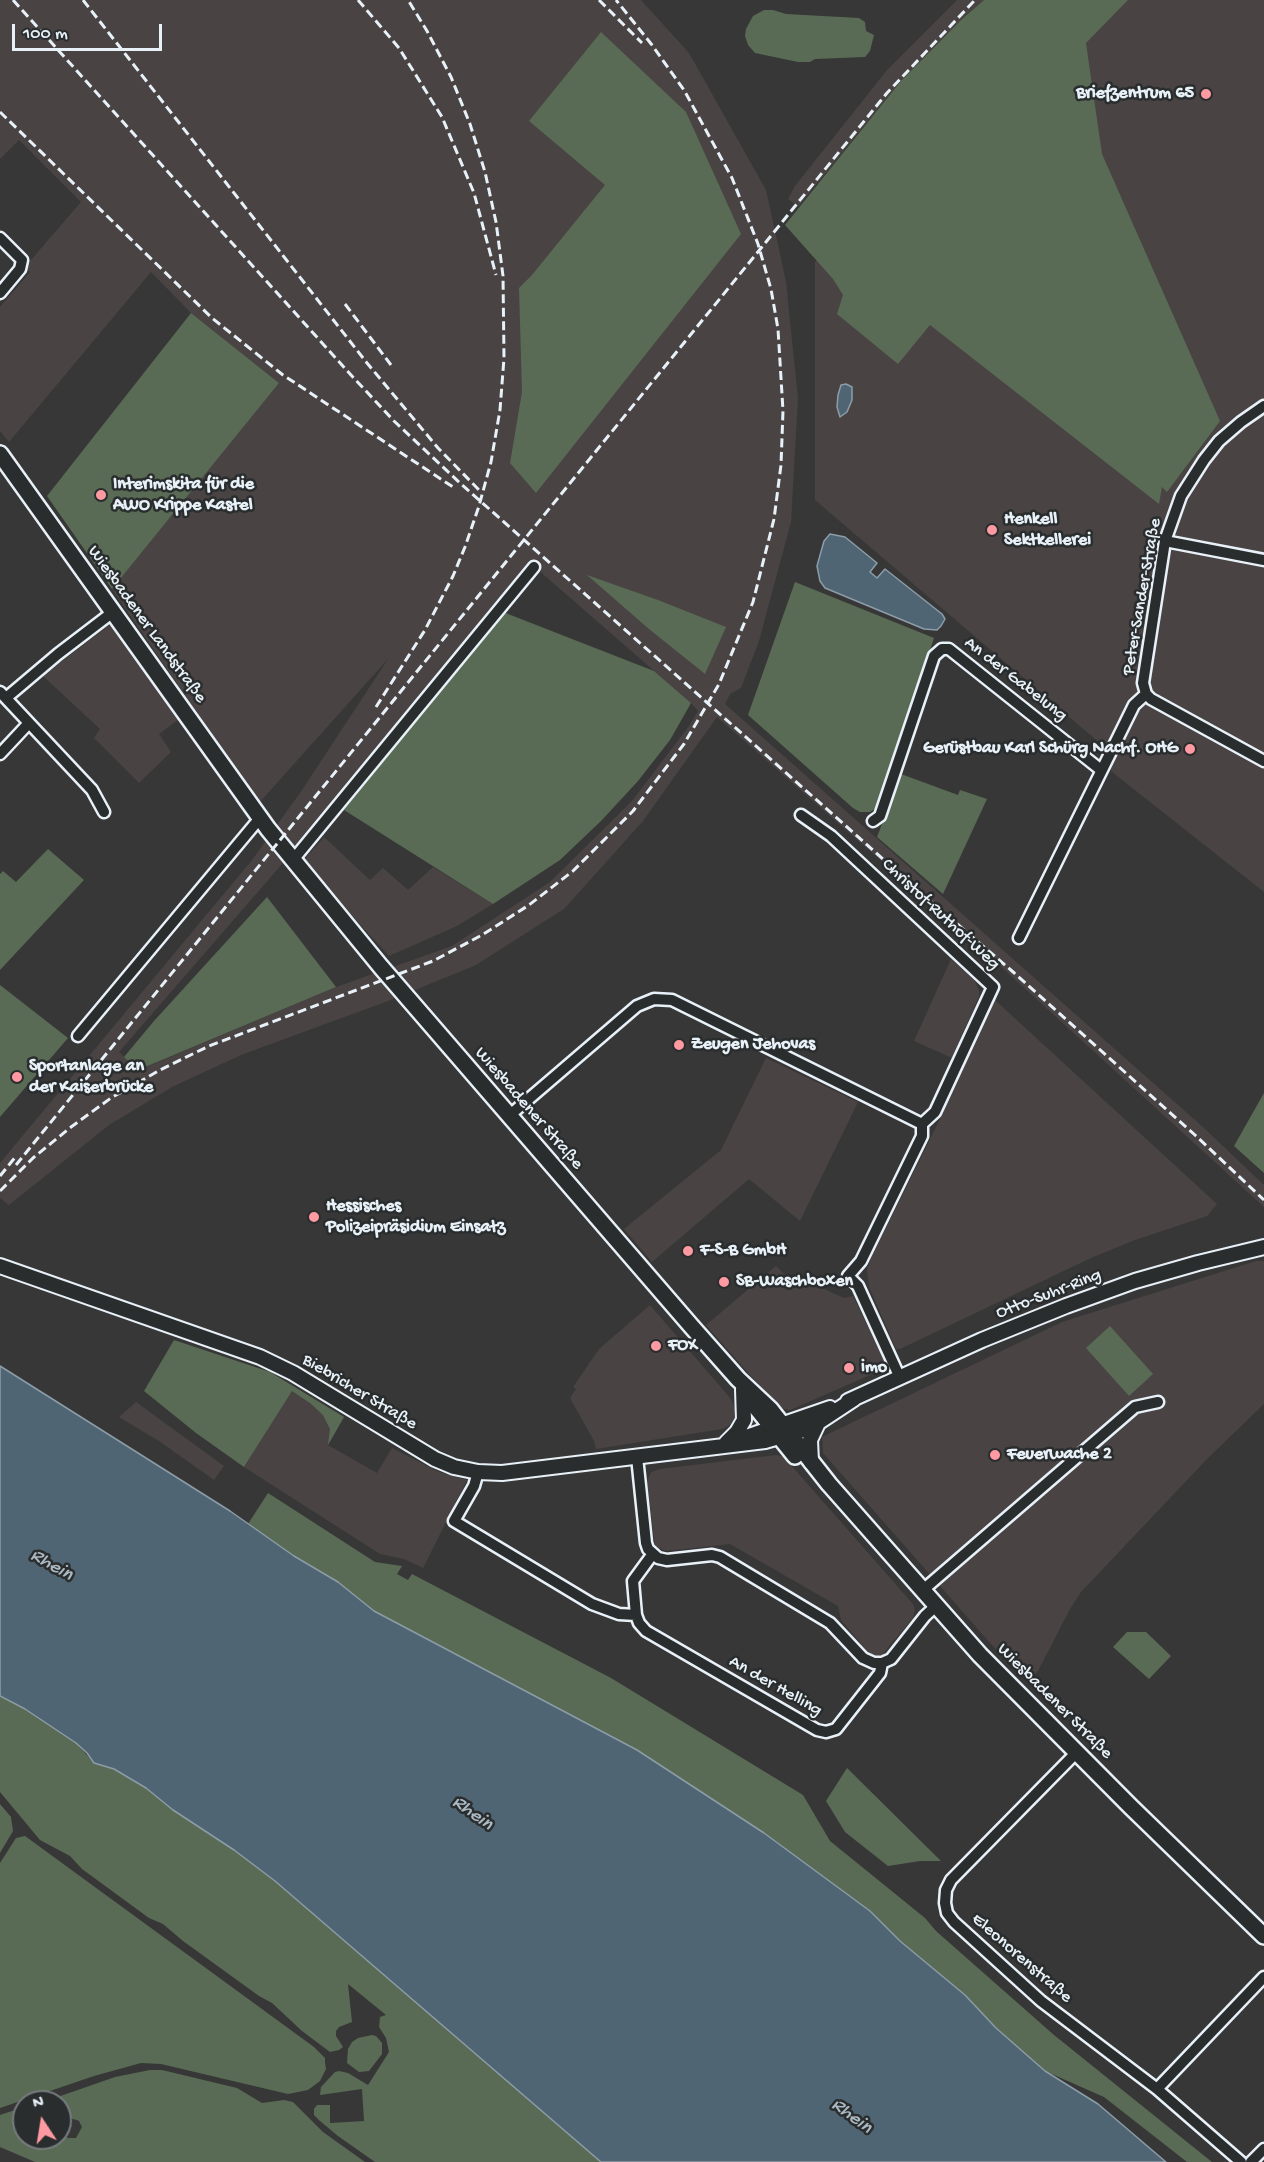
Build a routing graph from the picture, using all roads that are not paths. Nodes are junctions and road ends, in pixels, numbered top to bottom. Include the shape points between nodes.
1 (0, 238) edge
2 (0, 293) edge
3 (1264, 406) edge
4 (0, 454) edge
5 (1165, 541) junction
6 (1264, 560) edge
7 (534, 567) dead end
8 (113, 612) junction
9 (1146, 694) junction
10 (3, 695) edge
11 (29, 723) junction
12 (0, 754) edge
13 (1264, 761) edge
14 (1101, 770) junction
15 (104, 812) dead end
16 (801, 815) dead end
17 (873, 821) dead end
18 (264, 824) junction
19 (293, 860) junction
20 (1019, 938) dead end
21 (78, 1036) dead end
22 (510, 1115) junction
23 (922, 1124) junction
24 (1263, 1247) edge
25 (0, 1266) edge
26 (900, 1377) junction
27 (741, 1384) junction
28 (854, 1399) junction
29 (1158, 1402) dead end
30 (818, 1423) junction
31 (782, 1431) junction
32 (726, 1443) junction
33 (712, 1447) junction
34 (637, 1457) junction
35 (811, 1462) junction
36 (478, 1472) junction
37 (829, 1484) junction
38 (652, 1555) junction
39 (923, 1590) junction
40 (937, 1605) junction
41 (636, 1615) junction
42 (882, 1664) junction
43 (1076, 1753) junction
44 (1264, 1936) edge
45 (1264, 1977) edge
46 (1157, 2089) junction
47 (1264, 2149) edge
48 (1241, 2162) edge
49 (1251, 2162) edge

1 - 2 street via 22,263
3 - 5 street, Peter-Sander-Straße via 1231,429 1204,460 1181,496
4 - 8 main road, Wiesbadener Landstraße
5 - 6 street
5 - 9 street, Peter-Sander-Straße via 1143,677
7 - 19 street
8 - 10 street
8 - 18 main road, Wiesbadener Landstraße
9 - 13 street, Peter-Sander-Straße
9 - 14 street via 1134,705
10 - 11 street
11 - 12 street
11 - 15 street via 92,790
14 - 17 street, An der Gabelung via 949,649 942,649 934,656 880,816
14 - 20 street
16 - 23 street, Christof-Ruthof-Weg via 831,836 993,987 935,1112
18 - 19 main road, Wiesbadener Straße
18 - 21 street
19 - 22 main road, Wiesbadener Straße
22 - 23 street via 637,1006 662,999 672,1000
22 - 27 main road, Wiesbadener Straße
23 - 26 street, Christof-Ruthof-Weg via 922,1136 861,1261 848,1276 858,1286
24 - 26 street, Otto-Suhr-Ring via 1136,1281 982,1340
25 - 36 street, Biebricher Straße via 250,1353 293,1373 435,1459
26 - 28 street, Otto-Suhr-Ring
27 - 31 main road, Wiesbadener Straße
27 - 32 street via 744,1420
28 - 30 street, Otto-Suhr-Ring
28 - 31 street, Otto-Suhr-Ring
29 - 39 street via 1135,1407
30 - 31 street, Otto-Suhr-Ring
30 - 35 street via 810,1440
31 - 32 street, Biebricher Straße
31 - 33 street, Biebricher Straße via 755,1443
31 - 35 main road, Wiesbadener Straße
31 - 37 main road, Wiesbadener Straße via 807,1469
32 - 33 street, Biebricher Straße
33 - 34 street, Biebricher Straße
34 - 36 street, Biebricher Straße via 502,1473
34 - 38 street via 646,1543
35 - 37 main road, Wiesbadener Straße
36 - 41 street via 454,1521 592,1604 619,1614
37 - 39 main road, Wiesbadener Straße
38 - 41 street via 633,1581
38 - 42 street via 667,1560 720,1557 830,1623 868,1662
39 - 40 main road, Wiesbadener Straße
40 - 42 street, An der Helling via 891,1659
40 - 43 main road, Wiesbadener Straße via 1002,1679
41 - 42 street, An der Helling via 646,1631 821,1732 832,1731 841,1724 880,1673
43 - 44 main road, Wiesbadener Straße
43 - 46 street, Eleonorenstraße via 951,1880 946,1890 947,1912 1041,2001
45 - 46 street
46 - 48 street, Eleonorenstraße
47 - 49 street

